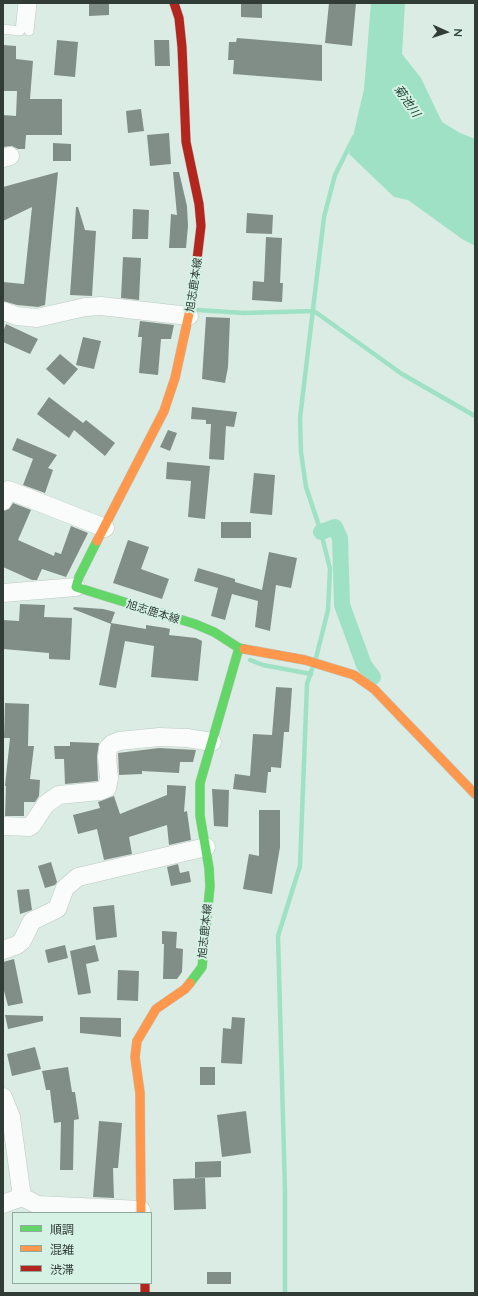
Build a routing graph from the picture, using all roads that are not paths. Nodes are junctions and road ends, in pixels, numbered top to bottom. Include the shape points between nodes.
1 (23, 3) edge
2 (32, 3) edge
3 (174, 3) edge
4 (3, 29) edge
5 (29, 31) dead end
6 (3, 310) edge
7 (189, 316) junction
8 (3, 502) edge
9 (105, 528) junction
10 (76, 587) junction
11 (3, 592) edge
12 (239, 648) junction
13 (212, 742) junction
14 (475, 794) edge
15 (3, 826) edge
16 (206, 847) junction
17 (3, 950) edge
18 (3, 1096) edge
19 (22, 1197) junction
20 (3, 1204) edge
21 (141, 1212) edge

1 - 4 lane via 20,31
2 - 5 lane
3 - 7 main road, 旭志鹿本線 via 179,18 182,47 186,142 199,204 200,226
6 - 7 street via 17,316 37,318 101,306
7 - 9 main road, 旭志鹿本線 via 175,378 164,411
8 - 9 street via 8,490
9 - 10 main road, 旭志鹿本線
10 - 11 street
10 - 12 main road, 旭志鹿本線 via 195,624 214,632
12 - 13 main road, 旭志鹿本線
12 - 14 main road via 305,660 354,675 366,682
13 - 15 street via 159,737 119,741 108,748 107,788 59,795 46,804 32,825
13 - 16 main road, 旭志鹿本線 via 200,783 200,816
16 - 17 street via 78,877 65,888 57,909 32,922 22,941
16 - 21 main road, 旭志鹿本線 via 210,886 202,967 185,989 156,1009 137,1041 134,1057 140,1093
18 - 19 street via 11,1117
19 - 20 street
19 - 21 street via 38,1205

